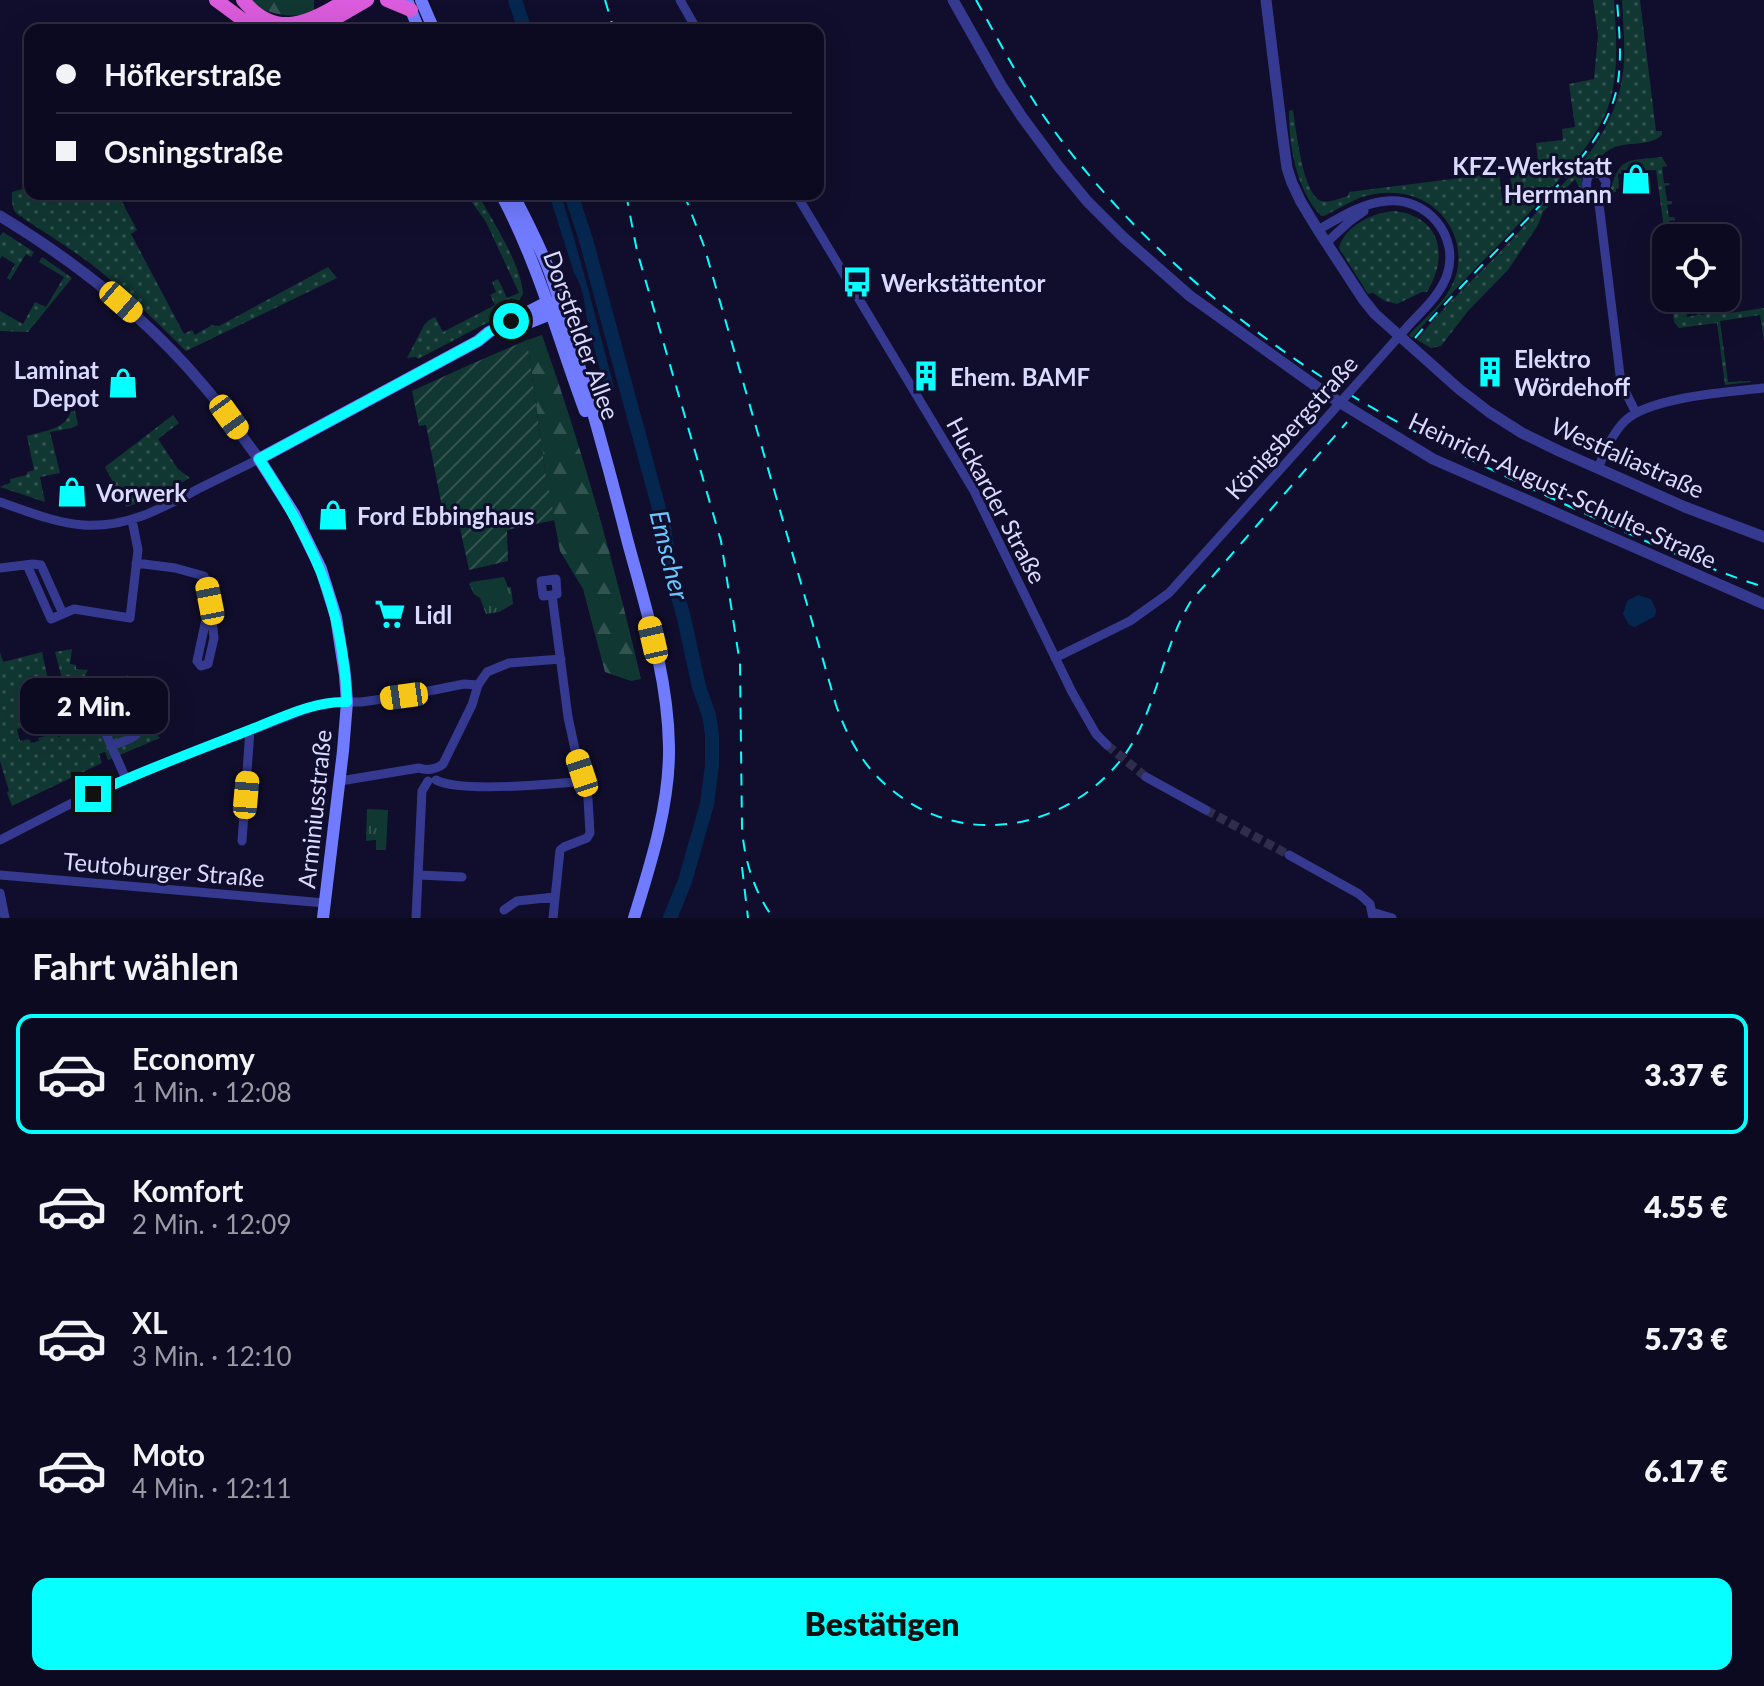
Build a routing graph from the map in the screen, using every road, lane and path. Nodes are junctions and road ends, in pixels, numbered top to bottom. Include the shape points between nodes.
1 (216, 0) edge
2 (243, 0) edge
3 (346, 0) edge
4 (367, 0) edge
5 (387, 0) edge
6 (680, 0) edge
7 (953, 0) edge
8 (1266, 0) edge
9 (413, 3) edge
10 (249, 24) edge
11 (326, 24) edge
12 (418, 24) edge
13 (429, 24) edge
14 (694, 24) edge
15 (504, 200) edge
16 (516, 200) edge
17 (800, 200) edge
18 (1381, 201) junction
19 (1599, 204) dead end
20 (0, 216) edge
21 (1318, 230) junction
22 (1326, 243) junction
23 (553, 306) junction
24 (1764, 388) edge
25 (1636, 413) junction
26 (259, 459) junction
27 (1598, 468) junction
28 (0, 502) edge
29 (132, 520) junction
30 (1764, 537) edge
31 (136, 563) junction
32 (0, 568) edge
33 (552, 595) dead end
34 (210, 601) junction
35 (1764, 604) edge
36 (1055, 658) junction
37 (561, 659) junction
38 (478, 685) junction
39 (347, 702) junction
40 (250, 730) junction
41 (1107, 745) tunnel mouth
42 (111, 746) junction
43 (431, 775) junction
44 (1146, 777) tunnel mouth
45 (126, 779) junction
46 (340, 781) junction
47 (585, 781) junction
48 (1206, 810) tunnel mouth
49 (0, 840) edge
50 (242, 841) dead end
51 (1289, 855) tunnel mouth
52 (0, 875) edge
53 (419, 875) junction
54 (462, 877) dead end
55 (0, 893) edge
56 (555, 897) junction
57 (325, 903) junction
58 (504, 910) dead end
59 (1373, 915) edge
60 (5, 918) edge
61 (323, 918) edge
62 (416, 918) edge
63 (553, 918) edge
64 (634, 918) edge
65 (1392, 918) edge

1 - 10 highway
2 - 3 highway via 261,18 289,24 321,16
4 - 11 highway
5 - 9 highway
6 - 14 street
7 - 35 street, Heinrich-August-Schulte-Straße via 1001,85 1059,167 1116,231 1190,296 1331,397 1433,459
8 - 21 street, Westfaliastraße via 1287,168
9 - 12 main road
9 - 13 main road
15 - 23 main road, Dorstfelder Allee
16 - 23 main road, Dorstfelder Allee via 546,262
17 - 36 street, Huckarder Straße via 974,491
18 - 21 street
18 - 22 street
18 - 36 street, Königsbergstraße, bridge via 1404,201 1424,209 1442,229 1449,268 1432,300 1169,593 1130,621
19 - 25 street via 1620,375
20 - 26 street, Arminiusstraße via 58,253 137,316 182,360
21 - 22 street, Westfaliastraße
22 - 27 street, Westfaliastraße via 1375,314 1459,389 1522,433
23 - 26 main road
23 - 64 main road, Dorstfelder Allee via 615,493 667,708 666,794
24 - 25 street via 1672,401
25 - 27 street via 1619,428
26 - 29 street
26 - 39 main road, Arminiusstraße via 300,524 326,582
27 - 30 street, Westfaliastraße
28 - 29 street via 80,525
29 - 31 street
31 - 32 street via 130,618 74,609 51,619 27,565
31 - 34 street via 204,576
33 - 37 street
34 - 34 street via 197,661 201,666 208,664 214,638
36 - 41 street, Huckarder Straße via 1085,716
37 - 38 street via 509,663 487,672
37 - 47 street via 568,717
38 - 39 street
38 - 43 street via 443,764
39 - 40 street via 312,707
39 - 46 main road, Arminiusstraße
40 - 45 street
40 - 50 street
42 - 42 street via 91,700 119,690 126,694 140,728 135,736
42 - 45 street
43 - 46 street via 419,768
43 - 47 street via 447,784 488,786
43 - 53 street via 422,791
44 - 48 street
45 - 49 street
46 - 57 main road, Arminiusstraße
47 - 56 street via 590,834 560,850
51 - 59 street via 1366,899
52 - 57 street, Teutoburger Straße
53 - 54 street
53 - 62 street
55 - 60 street
56 - 58 street via 517,901
56 - 63 street
57 - 61 main road, Arminiusstraße
59 - 65 street

